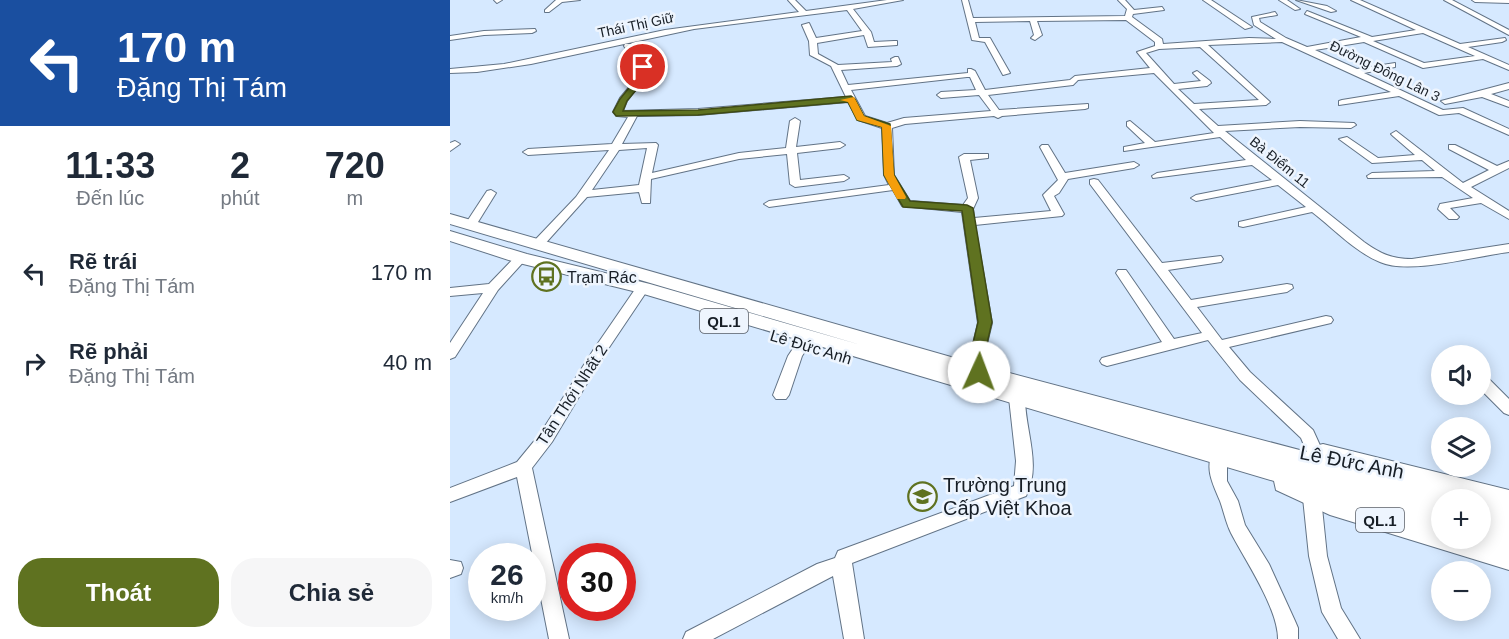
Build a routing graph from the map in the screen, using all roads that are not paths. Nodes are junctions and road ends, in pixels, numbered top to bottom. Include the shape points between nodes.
1 (560, 0) edge
2 (578, 0) edge
3 (791, 0) edge
4 (900, 0) edge
5 (965, 0) edge
6 (1121, 0) edge
7 (1206, 0) edge
8 (1282, 0) edge
9 (1299, 0) edge
10 (1354, 0) edge
11 (1447, 0) edge
12 (1475, 0) edge
13 (1488, 0) edge
14 (1509, 0) edge
15 (849, 8) junction
16 (1162, 9) dead end
17 (1297, 9) dead end
18 (1333, 10) dead end
19 (547, 11) dead end
20 (1509, 11) edge
21 (1307, 13) dead end
22 (1275, 14) dead end
23 (1130, 15) junction
24 (806, 20) junction
25 (970, 20) junction
26 (1034, 20) junction
27 (1248, 27) dead end
28 (532, 31) dead end
29 (1422, 31) junction
30 (867, 32) junction
31 (1509, 33) edge
32 (1035, 38) dead end
33 (450, 39) edge
34 (1366, 39) junction
35 (813, 40) junction
36 (1283, 40) junction
37 (1502, 40) dead end
38 (894, 43) dead end
39 (1203, 45) junction
40 (628, 46) dead end
41 (1159, 47) junction
42 (1459, 47) junction
43 (1308, 49) junction
44 (1483, 57) junction
45 (896, 59) dead end
46 (1392, 65) dead end
47 (836, 68) junction
48 (1509, 68) edge
49 (1155, 70) junction
50 (450, 71) edge
51 (1356, 72) junction
52 (1006, 73) dead end
53 (1197, 73) dead end
54 (1509, 86) edge
55 (1171, 87) junction
56 (1389, 88) junction
57 (982, 92) junction
58 (1401, 93) junction
59 (848, 94) junction
60 (1483, 94) junction
61 (941, 95) dead end
62 (1445, 101) dead end
63 (1509, 104) edge
64 (1085, 106) dead end
65 (1193, 107) junction
66 (634, 114) junction
67 (998, 115) junction
68 (795, 121) dead end
69 (1130, 124) dead end
70 (1351, 125) dead end
71 (886, 126) junction
72 (1221, 132) junction
73 (1509, 132) edge
74 (1396, 134) dead end
75 (1344, 139) dead end
76 (840, 145) dead end
77 (1153, 145) junction
78 (616, 147) junction
79 (1045, 147) dead end
80 (1452, 147) dead end
81 (1127, 149) dead end
82 (791, 151) junction
83 (528, 152) dead end
84 (984, 156) dead end
85 (1426, 157) junction
86 (1257, 161) junction
87 (1509, 164) edge
88 (1134, 165) dead end
89 (1498, 171) junction
90 (1445, 174) junction
91 (1157, 176) dead end
92 (1372, 176) dead end
93 (1061, 177) junction
94 (844, 178) dead end
95 (1282, 181) junction
96 (646, 182) junction
97 (1094, 182) dead end
98 (895, 187) junction
99 (1463, 187) junction
100 (491, 193) dead end
101 (583, 194) junction
102 (1196, 198) dead end
103 (1482, 200) junction
104 (646, 201) dead end
105 (769, 204) dead end
106 (967, 208) junction
107 (1315, 208) junction
108 (450, 214) edge
109 (1509, 216) edge
110 (1453, 217) dead end
111 (450, 219) edge
112 (474, 220) junction
113 (969, 222) junction
114 (1243, 224) dead end
115 (450, 236) edge
116 (541, 241) junction
117 (450, 243) edge
118 (1509, 248) edge
119 (1217, 259) dead end
120 (518, 260) junction
121 (1161, 267) junction
122 (1122, 273) dead end
123 (493, 288) junction
124 (1287, 288) dead end
125 (450, 292) edge
126 (640, 292) junction
127 (1190, 304) junction
128 (1326, 320) dead end
129 (1215, 340) junction
130 (803, 344) junction
131 (1171, 345) junction
132 (450, 354) edge
133 (1107, 361) dead end
134 (976, 371) junction
135 (1491, 390) edge
136 (781, 395) dead end
137 (1007, 396) junction
138 (1509, 409) edge
139 (1315, 452) junction
140 (1219, 457) junction
141 (1260, 458) junction
142 (523, 467) junction
143 (1377, 490) junction
144 (450, 495) edge
145 (1312, 498) junction
146 (1431, 498) edge
147 (1509, 500) edge
148 (1431, 512) edge
149 (1491, 513) edge
150 (1509, 518) edge
151 (1491, 531) edge
152 (1509, 536) edge
153 (1509, 558) edge
154 (842, 565) junction
155 (559, 639) edge
156 (693, 639) edge
157 (854, 639) edge
158 (1288, 639) edge
159 (1350, 639) edge

1 - 2 street
1 - 19 street
3 - 24 street
4 - 15 street, Thái Thị Giữ
5 - 25 street
6 - 23 street
7 - 27 street
8 - 17 street
9 - 18 street
10 - 29 street
11 - 31 street
12 - 13 street
13 - 14 street
13 - 20 street
15 - 24 street, Thái Thị Giữ
15 - 30 street
16 - 23 street
21 - 34 street
22 - 36 street via 1255,16 1257,23
23 - 26 street
23 - 41 street via 1160,41
24 - 35 street
24 - 50 street, Thái Thị Giữ via 723,22 517,63
25 - 26 street
25 - 52 street via 976,40 987,40
26 - 32 street via 1038,35
28 - 33 street
29 - 34 street
29 - 42 street
30 - 35 street
30 - 38 street via 871,45
34 - 43 street
34 - 44 street via 1423,66
35 - 47 street via 814,55
36 - 39 street
36 - 43 street, Đường Đông Lân 3
37 - 42 street
39 - 41 street
39 - 65 street via 1266,102
40 - 66 street via 645,73 618,112
41 - 49 street, Bà Điểm 11 via 1141,52
42 - 44 street
43 - 51 street, Đường Đông Lân 3
44 - 48 street
45 - 47 street via 897,64
46 - 51 street
47 - 59 street
49 - 55 street, Bà Điểm 11
49 - 57 street
51 - 56 street, Đường Đông Lân 3
53 - 55 street via 1207,82
54 - 60 street
55 - 65 street, Bà Điểm 11
56 - 58 street, Đường Đông Lân 3
56 - 58 street via 1340,100
57 - 59 street via 969,73
57 - 61 street
57 - 67 street
58 - 73 street, Đường Đông Lân 3 via 1442,114 1460,110
59 - 66 street via 698,112
59 - 71 street via 861,118
60 - 62 street
60 - 63 street
64 - 67 street
65 - 72 street, Bà Điểm 11
66 - 78 street
67 - 71 street
68 - 82 street
69 - 77 street
70 - 72 street via 1300,124
71 - 98 street via 889,175
72 - 77 street
72 - 86 street, Bà Điểm 11
74 - 85 street
75 - 85 street via 1376,161
76 - 82 street
77 - 81 street
78 - 83 street
78 - 96 street via 653,145
78 - 101 street
79 - 93 street
80 - 89 street
82 - 94 street via 795,184
82 - 96 street via 739,156
84 - 106 street via 964,157 973,198
85 - 90 street
86 - 91 street
86 - 95 street, Bà Điểm 11
87 - 89 street
88 - 93 street
89 - 99 street
90 - 92 street
90 - 99 street
93 - 113 street via 1063,180 1048,195 1058,214
95 - 102 street
95 - 107 street, Bà Điểm 11
96 - 101 street
96 - 104 street
97 - 121 street
98 - 105 street
98 - 106 street via 906,204
99 - 103 street
100 - 112 street
101 - 116 street
103 - 109 street
103 - 110 street via 1444,206
106 - 113 street
107 - 114 street
107 - 118 street, Bà Điểm 11 via 1386,261 1419,261
108 - 112 highway, Lê Đức Anh / QL.1
111 - 116 highway, Lê Đức Anh / QL.1
112 - 116 highway, Lê Đức Anh / QL.1
113 - 134 street via 985,322
115 - 120 highway, Lê Đức Anh / QL.1
116 - 134 highway, Lê Đức Anh / QL.1
117 - 120 highway, Lê Đức Anh / QL.1
119 - 121 street
120 - 123 street
120 - 126 highway, Lê Đức Anh / QL.1
121 - 127 street
122 - 131 street
123 - 125 street
123 - 132 street
124 - 127 street
126 - 130 highway, Lê Đức Anh / QL.1
126 - 137 highway, Lê Đức Anh / QL.1
126 - 142 street, Tân Thới Nhất 2 via 546,438
127 - 129 street
128 - 129 street
129 - 131 street
129 - 139 street via 1245,376 1307,434
130 - 136 street
130 - 137 highway, Lê Đức Anh / QL.1 via 968,395
131 - 133 street
134 - 141 highway, Lê Đức Anh / QL.1
135 - 138 street
137 - 140 highway, Lê Đức Anh / QL.1
137 - 154 street via 1026,467 1026,482 1020,491 845,557
139 - 141 highway, Lê Đức Anh / QL.1
139 - 147 highway, Lê Đức Anh / QL.1
140 - 141 highway, Lê Đức Anh / QL.1
140 - 158 street via 1219,481 1237,527 1288,628
141 - 143 highway, Lê Đức Anh / QL.1
141 - 145 highway, Lê Đức Anh / QL.1
142 - 144 street
142 - 155 street
143 - 146 highway, QL.1
143 - 148 highway, QL.1
145 - 153 highway, Lê Đức Anh / QL.1
145 - 159 street via 1318,556 1332,612
149 - 150 highway
151 - 152 highway
154 - 156 street via 824,570
154 - 157 street

